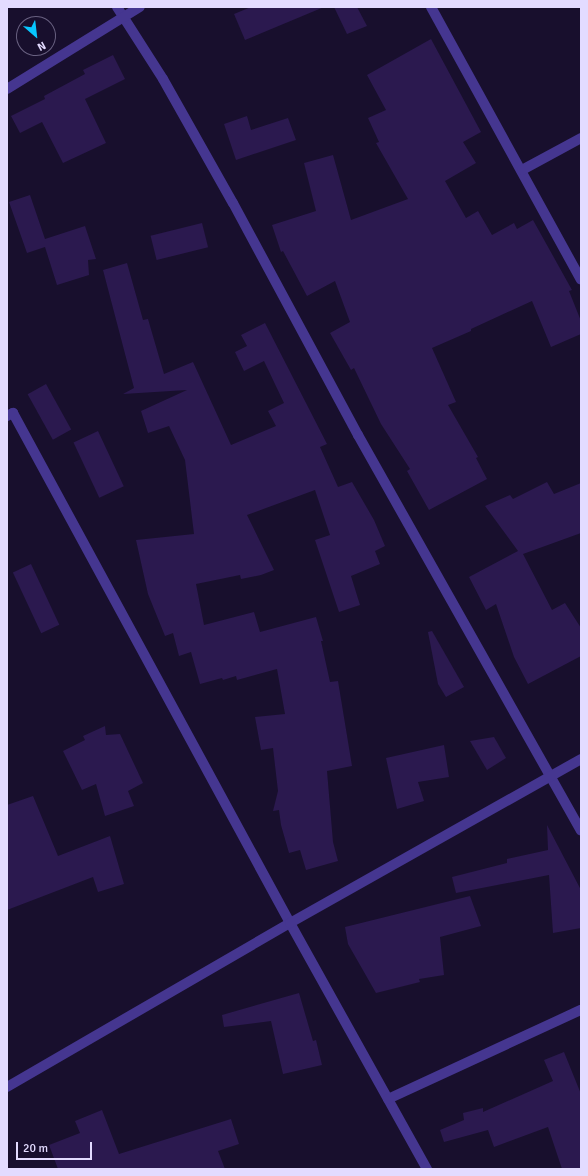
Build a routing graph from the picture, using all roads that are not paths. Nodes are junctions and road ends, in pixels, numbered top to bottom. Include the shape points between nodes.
1 (117, 7) edge
2 (140, 7) edge
3 (431, 7) edge
4 (123, 17) junction
5 (7, 89) edge
6 (581, 138) edge
7 (522, 170) junction
8 (581, 280) edge
9 (9, 412) edge
10 (581, 759) edge
11 (550, 778) junction
12 (581, 831) edge
13 (290, 923) junction
14 (581, 1010) edge
15 (7, 1087) edge
16 (388, 1100) junction
17 (427, 1169) edge

1 - 4 street
2 - 4 street
3 - 7 street
4 - 5 street
4 - 11 street via 163,79 233,202 358,435
6 - 7 street
7 - 8 street
9 - 13 street
10 - 11 street
11 - 12 street
11 - 13 street
13 - 15 street
13 - 16 street
14 - 16 street
16 - 17 street

